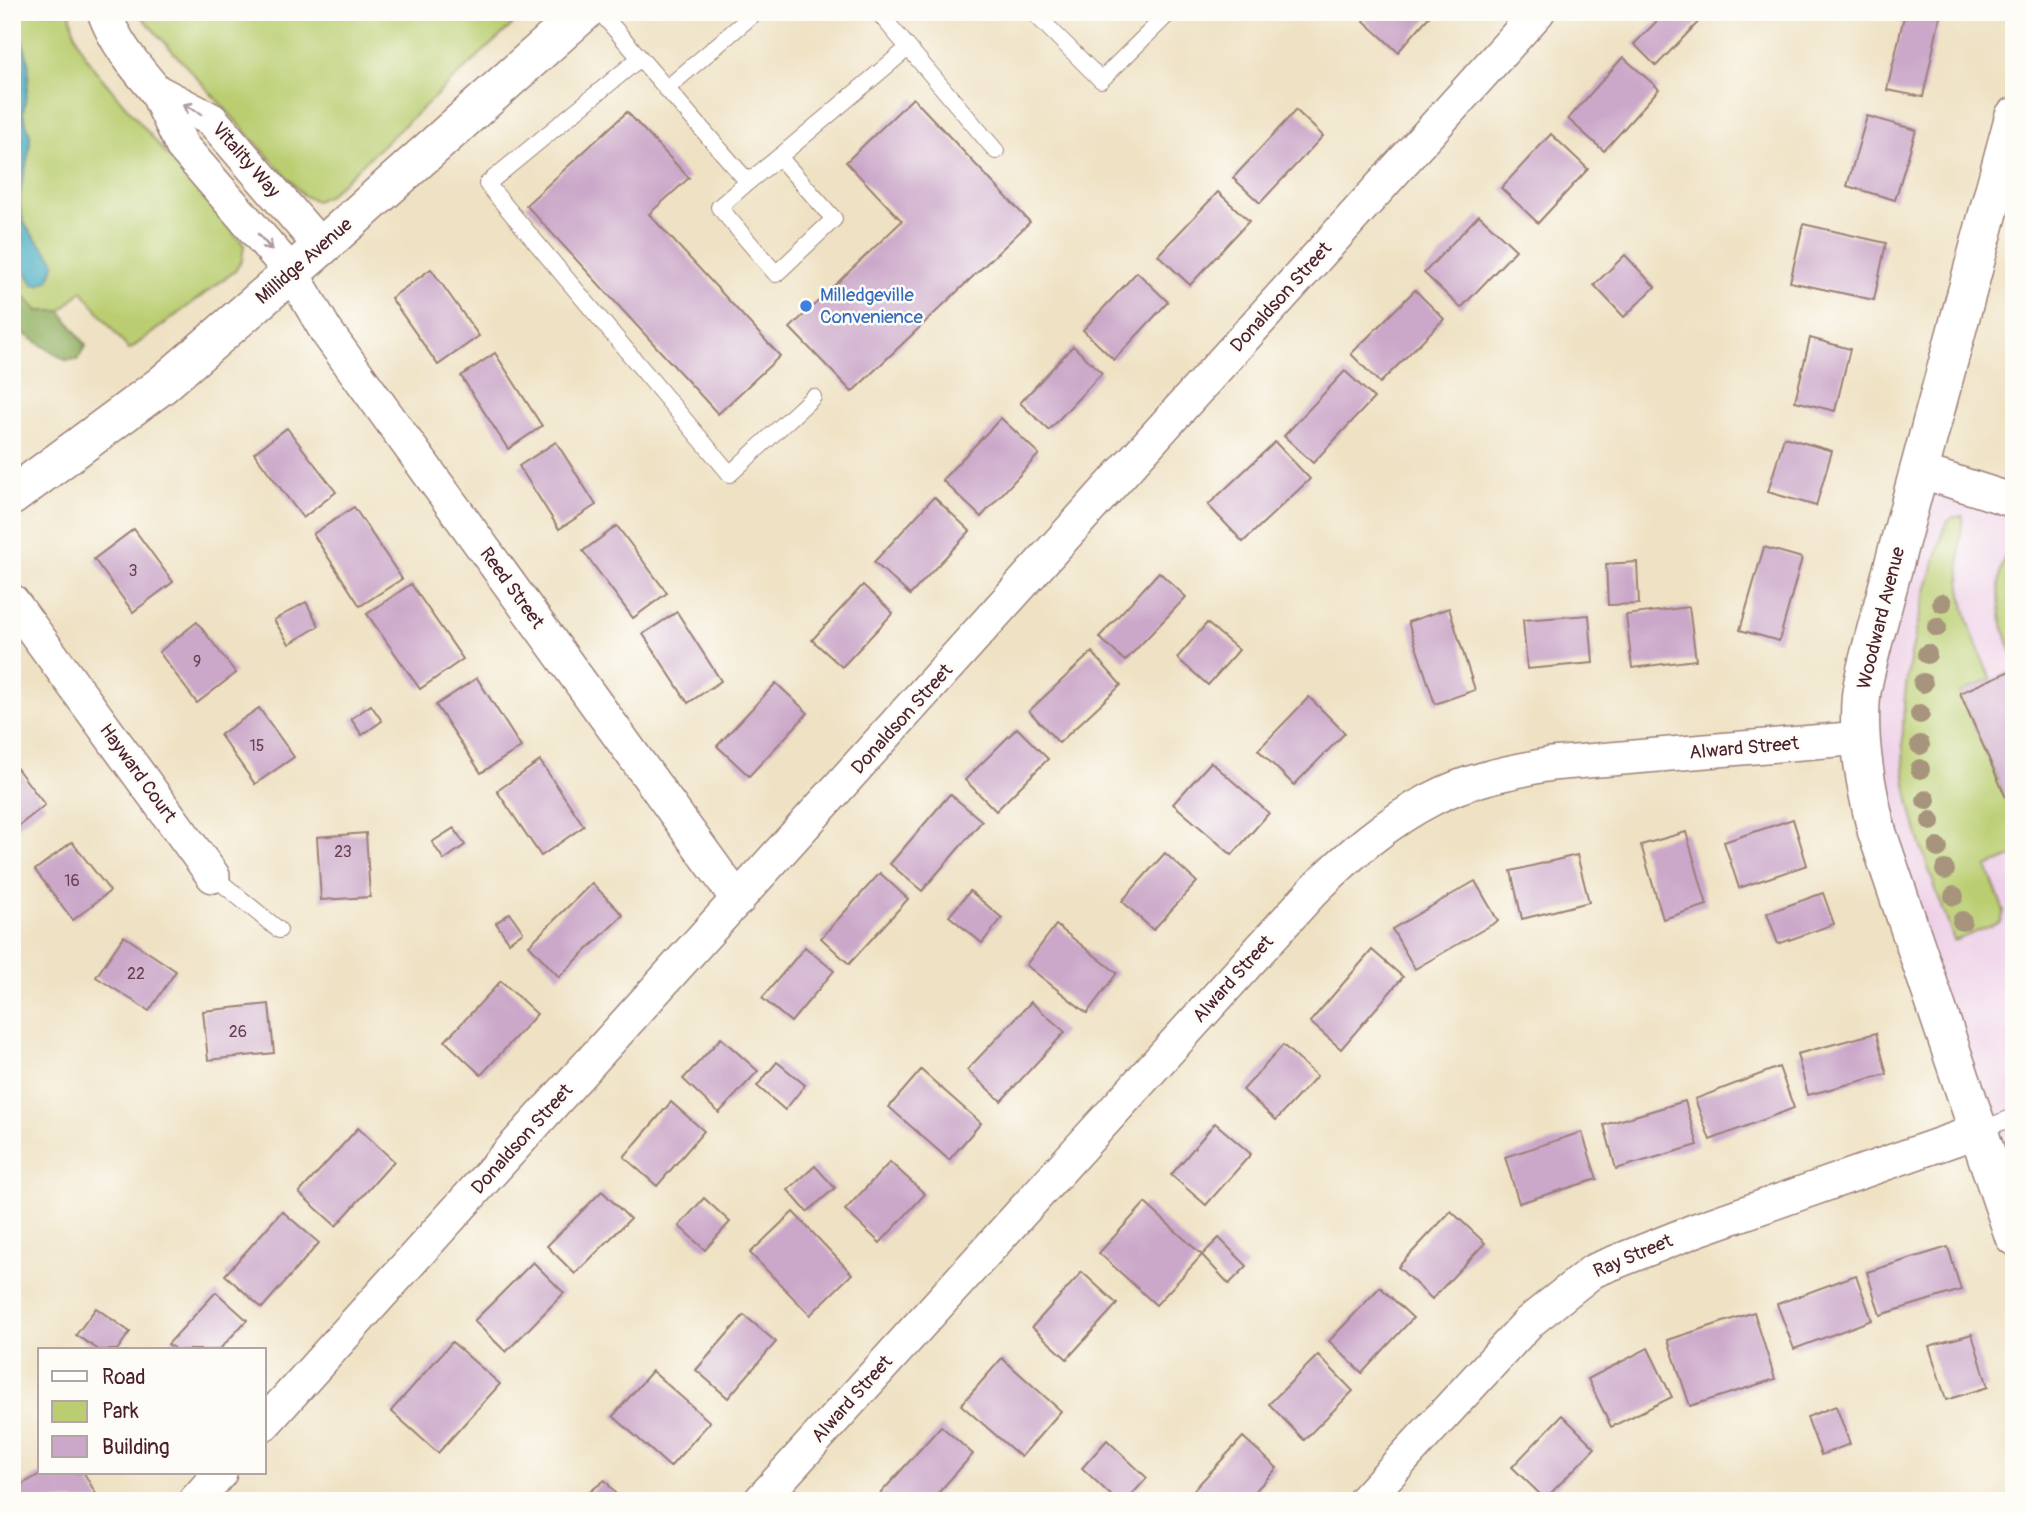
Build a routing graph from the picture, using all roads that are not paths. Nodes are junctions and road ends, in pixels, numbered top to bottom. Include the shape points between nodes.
1 (104, 12) edge
2 (584, 12) edge
3 (600, 12) edge
4 (755, 12) edge
5 (878, 12) edge
6 (1033, 12) edge
7 (1170, 12) edge
8 (1538, 12) edge
9 (908, 48) junction
10 (640, 58) junction
11 (666, 89) junction
12 (156, 91) junction
13 (2014, 117) edge
14 (996, 151) dead end
15 (779, 157) junction
16 (748, 182) junction
17 (321, 247) junction
18 (292, 273) junction
19 (813, 397) dead end
20 (1920, 471) junction
21 (12, 496) edge
22 (2014, 501) edge
23 (12, 601) edge
24 (1861, 738) junction
25 (213, 876) joint
26 (738, 900) junction
27 (279, 930) dead end
28 (2014, 1117) edge
29 (1979, 1131) junction
30 (2014, 1236) edge
31 (266, 1422) edge
32 (219, 1474) edge
33 (195, 1501) edge
34 (760, 1501) edge
35 (1364, 1501) edge

1 - 12 street, Vitality Way via 129,59
2 - 17 street, Millidge Avenue
3 - 10 lane
4 - 11 lane
5 - 9 lane
6 - 7 lane via 1101,80
8 - 26 street, Donaldson Street
9 - 14 lane
9 - 15 lane
10 - 11 lane
10 - 19 lane via 486,184 730,474
11 - 16 lane
17 -> 12 street, Vitality Way via 212,120
12 -> 18 street, Vitality Way via 182,146
13 - 20 street, Woodward Avenue
15 - 16 lane
15 - 16 lane via 834,219 776,274 719,207
17 - 18 street, Millidge Avenue
18 - 21 street, Millidge Avenue via 162,385
18 - 26 street, Reed Street via 326,331
20 - 22 street
20 - 24 street, Woodward Avenue via 1861,695
23 - 25 street, Hayward Court
24 - 29 street, Woodward Avenue via 1877,832
24 - 34 street, Alward Street via 1539,766 1469,783 1432,798 1390,825 1351,853 1313,891
25 - 27 lane, Hayward Court
26 - 31 street, Donaldson Street
28 - 29 lane
29 - 30 street, Woodward Avenue
29 - 35 street, Ray Street via 1593,1271 1529,1322
32 - 33 street

